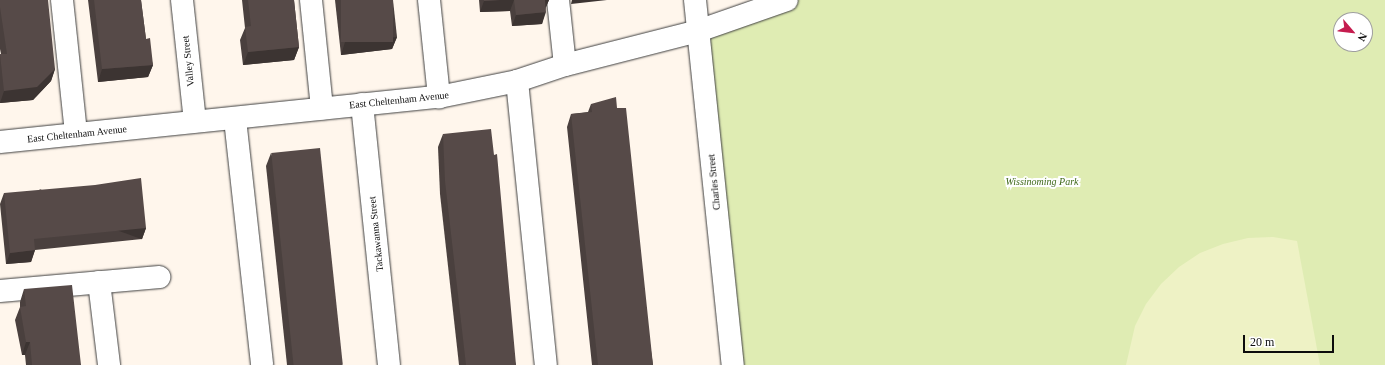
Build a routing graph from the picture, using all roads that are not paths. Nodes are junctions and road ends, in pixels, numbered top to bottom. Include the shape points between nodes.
1 (62, 0) edge
2 (182, 0) edge
3 (311, 0) edge
4 (429, 0) edge
5 (558, 0) edge
6 (695, 0) edge
7 (787, 0) edge
8 (698, 31) junction
9 (564, 66) junction
10 (517, 81) junction
11 (439, 98) junction
12 (362, 104) junction
13 (322, 108) junction
14 (235, 119) junction
15 (195, 121) junction
16 (76, 134) junction
17 (0, 142) edge
18 (159, 277) dead end
19 (99, 282) junction
20 (0, 291) edge
21 (109, 365) edge
22 (262, 365) edge
23 (389, 365) edge
24 (546, 365) edge
25 (733, 365) edge

1 - 16 street
2 - 15 street, Valley Street
3 - 13 street
4 - 11 street
5 - 9 street
6 - 8 street, Charles Street
7 - 8 street, East Cheltenham Avenue
8 - 9 street, East Cheltenham Avenue
8 - 25 street, Charles Street
9 - 10 street, East Cheltenham Avenue
10 - 11 street, East Cheltenham Avenue
10 - 24 street
11 - 12 street, East Cheltenham Avenue
12 - 13 street, East Cheltenham Avenue
12 - 23 street, Tackawanna Street
13 - 14 street, East Cheltenham Avenue
14 - 15 street, East Cheltenham Avenue
14 - 22 street
15 - 16 street, East Cheltenham Avenue
16 - 17 street, East Cheltenham Avenue
18 - 19 street
19 - 20 street
19 - 21 street

